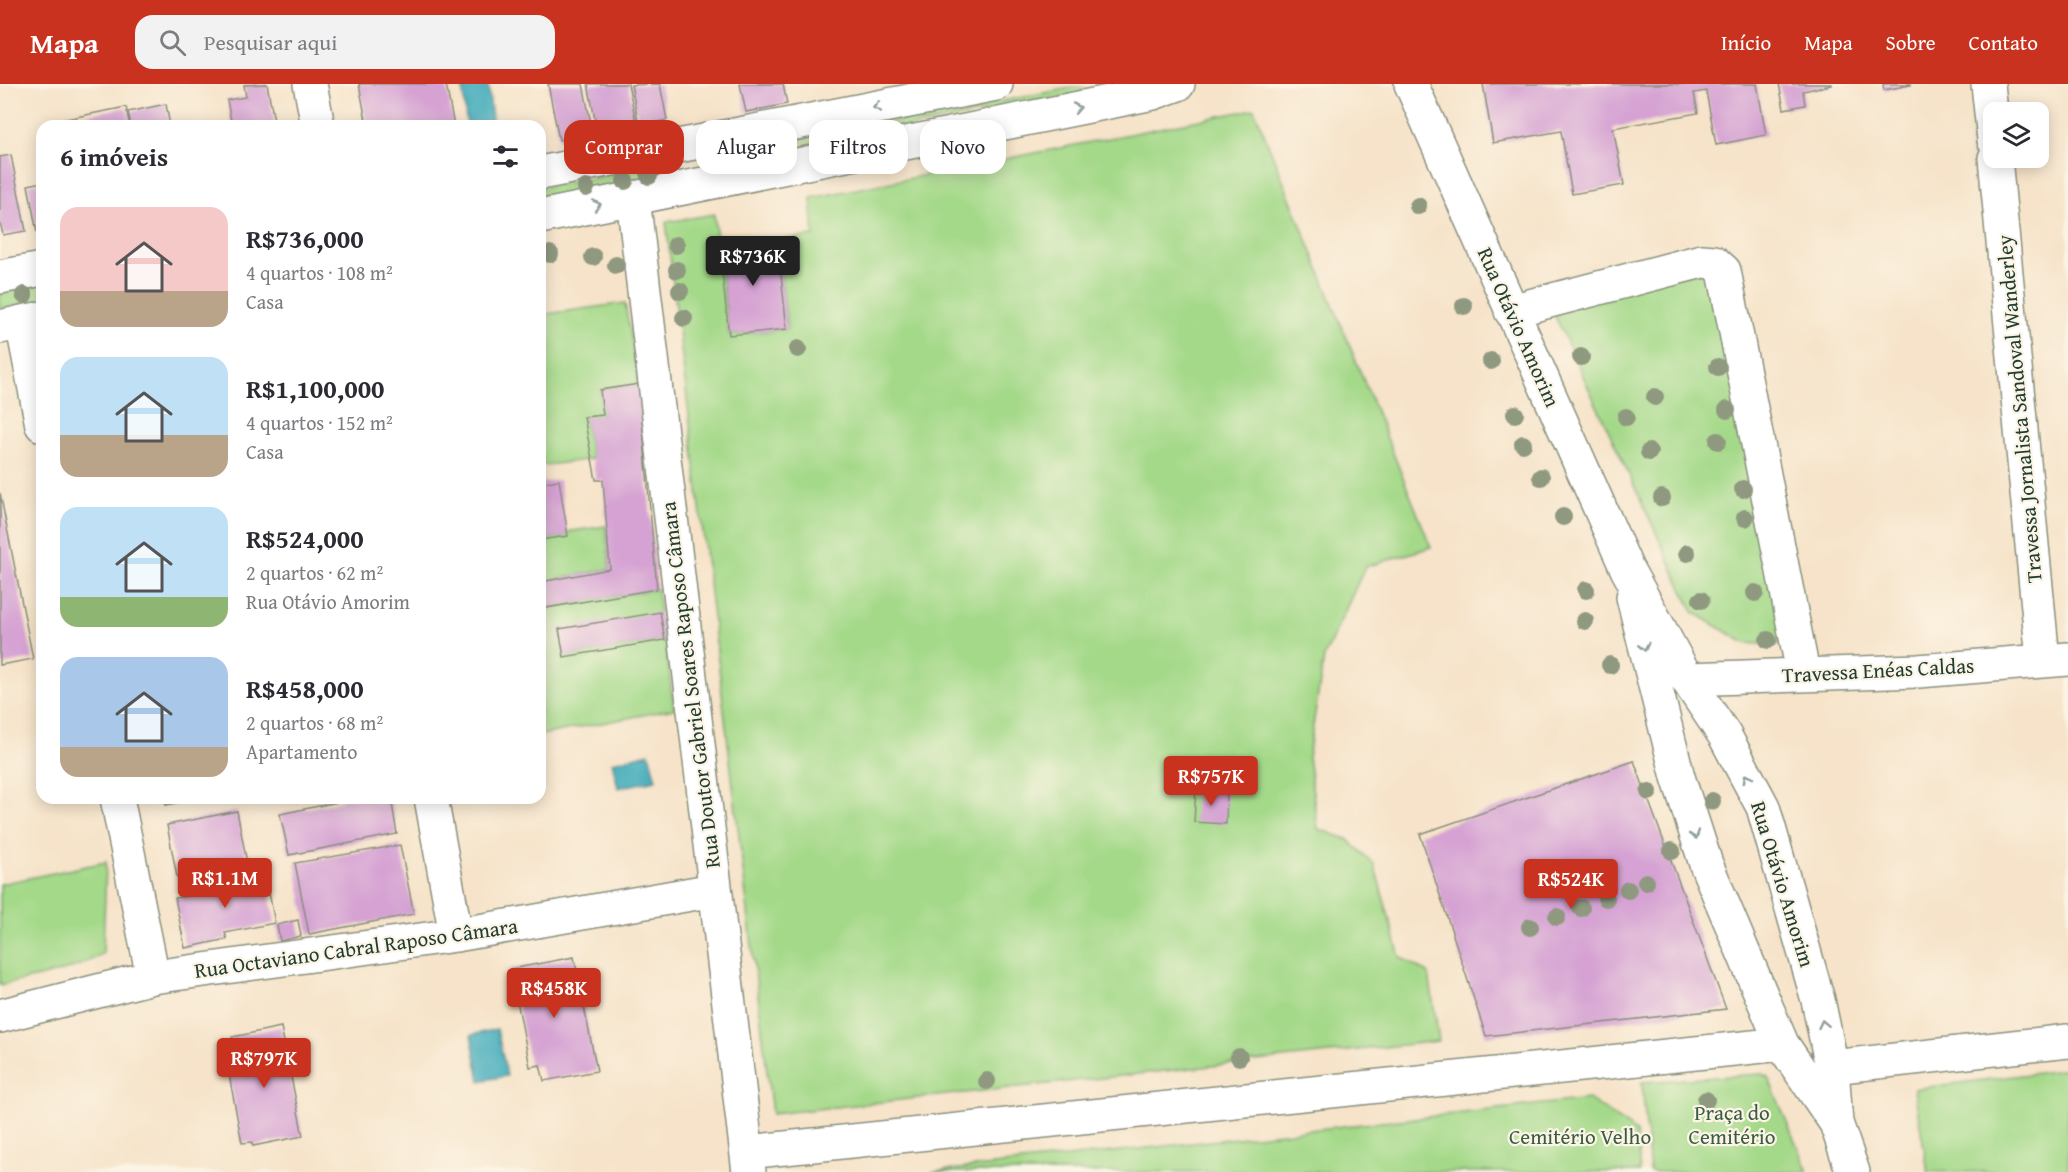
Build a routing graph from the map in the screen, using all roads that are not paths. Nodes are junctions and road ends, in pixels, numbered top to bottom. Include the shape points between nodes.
1 (310, 84) edge
2 (996, 84) edge
3 (1411, 84) edge
4 (1988, 84) edge
5 (1161, 87) edge
6 (1990, 102) edge
7 (317, 120) edge
8 (797, 123) edge
9 (696, 142) edge
10 (1996, 168) edge
11 (546, 172) edge
12 (708, 174) edge
13 (710, 183) junction
14 (633, 198) junction
15 (546, 216) edge
16 (36, 270) edge
17 (0, 277) edge
18 (1511, 310) junction
19 (21, 322) edge
20 (36, 396) edge
21 (1627, 569) junction
22 (2056, 660) edge
23 (1803, 673) junction
24 (1687, 679) junction
25 (118, 804) edge
26 (432, 804) edge
27 (714, 890) junction
28 (456, 936) junction
29 (153, 977) junction
30 (0, 1016) edge
31 (2068, 1041) edge
32 (1782, 1044) junction
33 (1832, 1067) junction
34 (1836, 1123) junction
35 (748, 1162) edge
36 (1853, 1172) edge

1 - 7 street
2 -> 8 street
3 - 18 street, Rua Otávio Amorim
4 - 6 street
13 -> 5 street
9 - 11 street
10 - 22 street, Travessa Jornalista Sandoval Wanderley
12 - 13 street
13 - 14 street
15 -> 14 street
14 - 27 street, Rua Doutor Gabriel Soares Raposo Câmara
16 - 17 street
18 - 21 street, Rua Otávio Amorim
18 - 23 street via 1702,261 1714,262 1724,271
19 - 20 street
21 - 24 street, Rua Otávio Amorim
21 -> 32 street, Rua Otávio Amorim via 1692,828
22 - 23 street, Travessa Enéas Caldas
23 - 24 street, Travessa Enéas Caldas
33 -> 24 street, Rua Otávio Amorim via 1818,1000 1763,807 1725,736
25 - 29 street
26 - 28 street
27 - 28 street, Rua Octaviano Cabral Raposo Câmara
27 - 35 street, Rua Doutor Gabriel Soares Raposo Câmara
28 - 29 street, Rua Octaviano Cabral Raposo Câmara
29 - 30 street, Rua Octaviano Cabral Raposo Câmara
31 - 33 street
32 - 34 street, Rua Otávio Amorim
32 - 35 street
33 - 34 street, Rua Otávio Amorim
34 - 36 street, Rua Otávio Amorim

